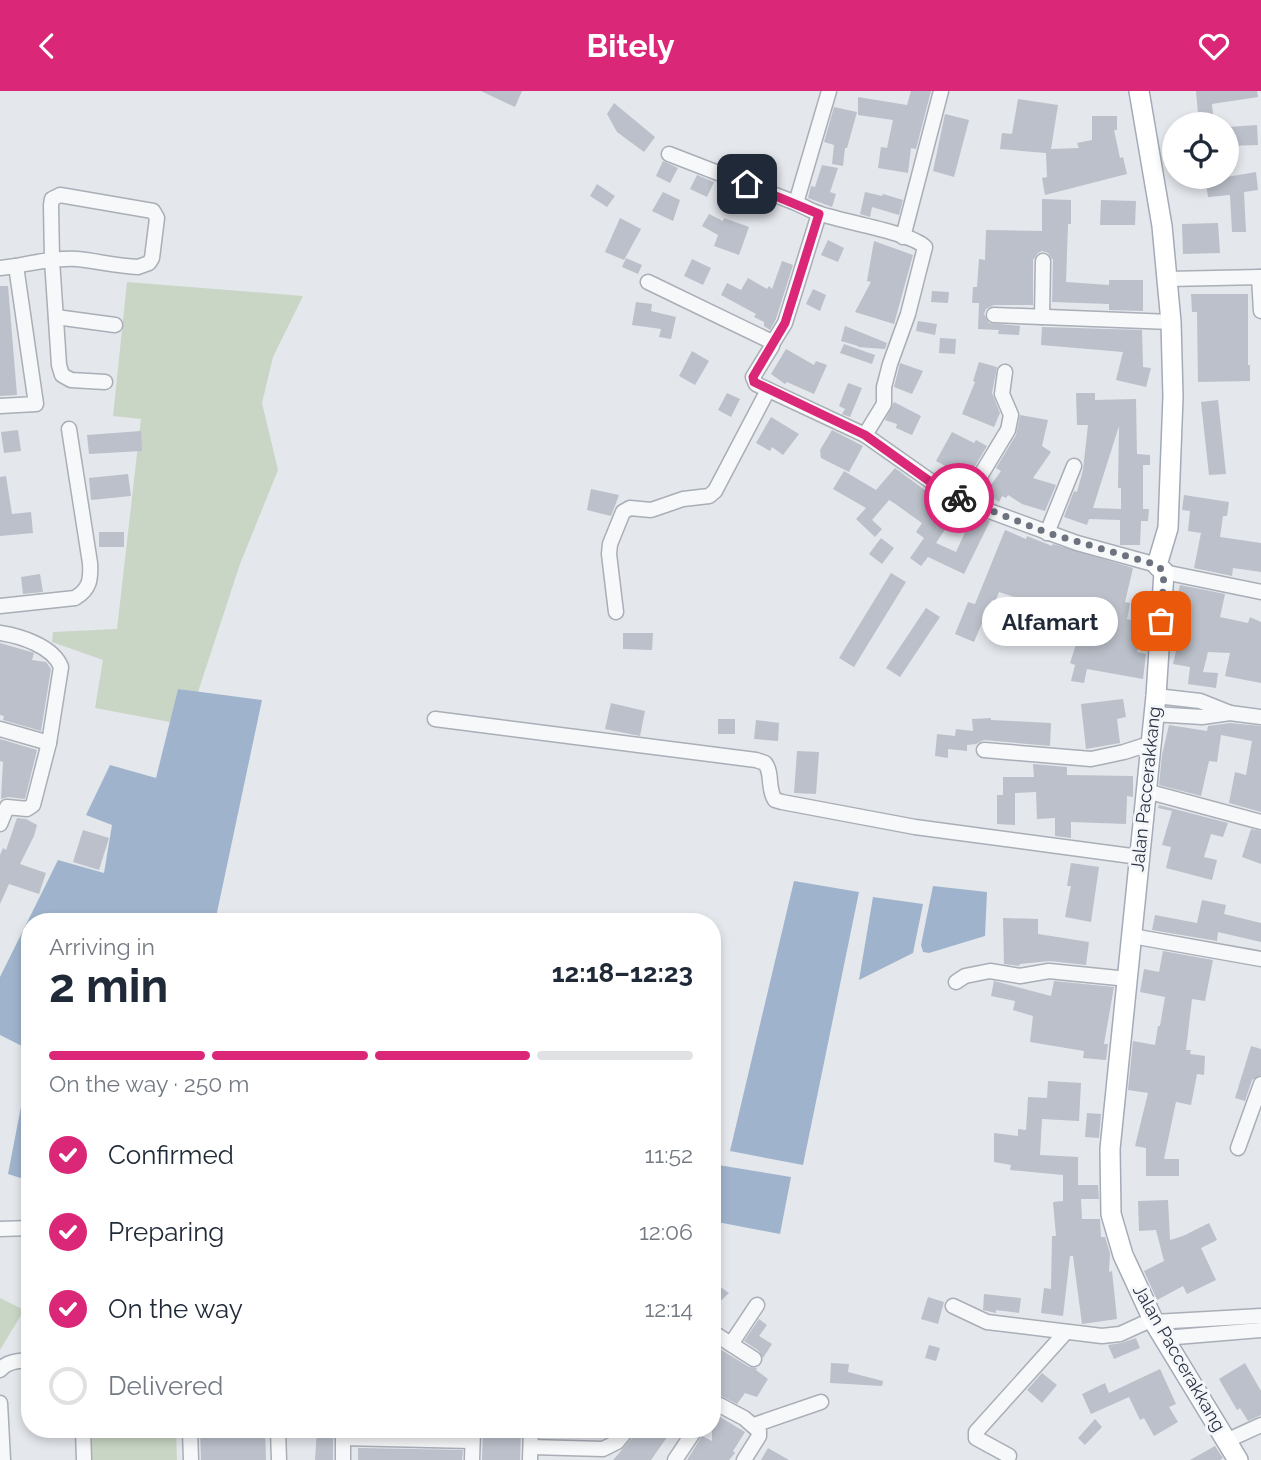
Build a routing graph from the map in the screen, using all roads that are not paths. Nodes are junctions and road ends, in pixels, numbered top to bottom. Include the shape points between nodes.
1 (829, 91) edge
2 (941, 91) edge
3 (1139, 91) edge
4 (670, 154) dead end
5 (796, 204) junction
6 (819, 214) junction
7 (902, 237) junction
8 (52, 260) junction
9 (1043, 261) dead end
10 (16, 266) junction
11 (0, 268) edge
12 (1260, 277) edge
13 (1168, 279) junction
14 (648, 282) dead end
15 (1261, 311) edge
16 (995, 315) dead end
17 (56, 317) junction
18 (1042, 317) junction
19 (1171, 322) junction
20 (115, 325) dead end
21 (772, 344) junction
22 (1005, 372) dead end
23 (105, 382) dead end
24 (768, 390) junction
25 (0, 406) edge
26 (69, 429) dead end
27 (865, 435) junction
28 (1074, 466) dead end
29 (965, 501) junction
30 (1048, 533) junction
31 (1161, 568) junction
32 (1261, 592) edge
33 (0, 606) edge
34 (616, 612) dead end
35 (0, 633) edge
36 (1155, 705) junction
37 (1261, 717) edge
38 (435, 719) dead end
39 (0, 729) edge
40 (49, 743) junction
41 (1149, 744) junction
42 (984, 750) dead end
43 (1146, 791) junction
44 (4, 806) edge
45 (1261, 822) edge
46 (0, 824) edge
47 (1139, 857) junction
48 (1132, 936) junction
49 (1261, 959) edge
50 (1128, 979) junction
51 (956, 982) dead end
52 (1261, 1084) edge
53 (1258, 1101) edge
54 (1238, 1148) dead end
55 (21, 1228) edge
56 (0, 1229) edge
57 (757, 1305) dead end
58 (953, 1306) dead end
59 (1261, 1316) edge
60 (1157, 1326) junction
61 (1261, 1330) edge
62 (1066, 1332) junction
63 (721, 1338) edge
64 (731, 1344) junction
65 (754, 1359) dead end
66 (21, 1361) edge
67 (0, 1370) edge
68 (821, 1402) dead end
69 (0, 1403) edge
70 (721, 1406) edge
71 (754, 1425) junction
72 (1261, 1425) edge
73 (83, 1438) edge
74 (190, 1438) edge
75 (278, 1438) edge
76 (343, 1438) edge
77 (473, 1438) edge
78 (620, 1438) edge
79 (690, 1438) edge
80 (1226, 1441) junction
81 (530, 1454) edge
82 (1009, 1456) dead end
83 (3, 1460) edge
84 (84, 1460) edge
85 (191, 1460) edge
86 (279, 1460) edge
87 (343, 1460) edge
88 (472, 1460) edge
89 (675, 1460) edge
90 (744, 1460) edge
91 (1238, 1460) edge

1 - 5 street
2 - 7 street
3 - 13 main road, Jalan Paccerakkang
4 - 5 street
5 - 6 street
6 - 7 street
6 - 21 street via 785,323
7 - 27 street via 924,245 925,250 890,364 884,404
8 - 8 street via 144,266 152,258 157,218 147,209 55,196 51,205
8 - 10 street
8 - 17 street
9 - 18 street
10 - 11 street
10 - 25 street via 36,404
12 - 13 street
12 - 15 street
13 - 19 main road, Jalan Paccerakkang
14 - 21 street
16 - 18 street
17 - 20 street
17 - 23 street via 62,375
18 - 19 street
19 - 31 main road, Jalan Paccerakkang via 1168,529
21 - 24 street via 753,377
22 - 29 street via 1002,394 1011,415 1008,430
24 - 27 street
24 - 34 street via 715,491 651,510 623,512 609,554
26 - 33 street via 90,582 75,598
27 - 29 street
28 - 30 street
29 - 30 street
30 - 31 street
31 - 32 street
31 - 36 main road, Jalan Paccerakkang
35 - 40 street via 36,645 59,660 61,680
36 - 37 street via 1202,717 1230,713
36 - 41 main road, Jalan Paccerakkang
38 - 47 street via 756,760 770,769 771,793 782,802 928,829
39 - 40 street
40 - 44 street via 32,808
41 - 42 street via 1091,759
41 - 43 main road, Jalan Paccerakkang
43 - 45 street
43 - 47 main road, Jalan Paccerakkang
44 - 46 street
47 - 48 main road, Jalan Paccerakkang
48 - 49 street
48 - 50 main road, Jalan Paccerakkang
50 - 51 street via 990,971
50 - 60 main road, Jalan Paccerakkang via 1110,1149 1111,1214 1123,1255
52 - 53 street
53 - 54 street
55 - 56 street
57 - 64 street
58 - 62 street via 987,1322
59 - 60 street
60 - 61 street
60 - 62 street via 1111,1336
60 - 80 main road, Jalan Paccerakkang
62 - 82 street via 977,1429 976,1438
63 - 64 street
64 - 65 street
66 - 67 street
68 - 71 street
69 - 83 street
70 - 71 street
71 - 90 street via 759,1436
72 - 80 street
73 - 84 street
74 - 85 street
75 - 86 street
76 - 87 street
77 - 88 street
78 - 81 street via 603,1449
79 - 89 street
80 - 91 main road, Jalan Paccerakkang

